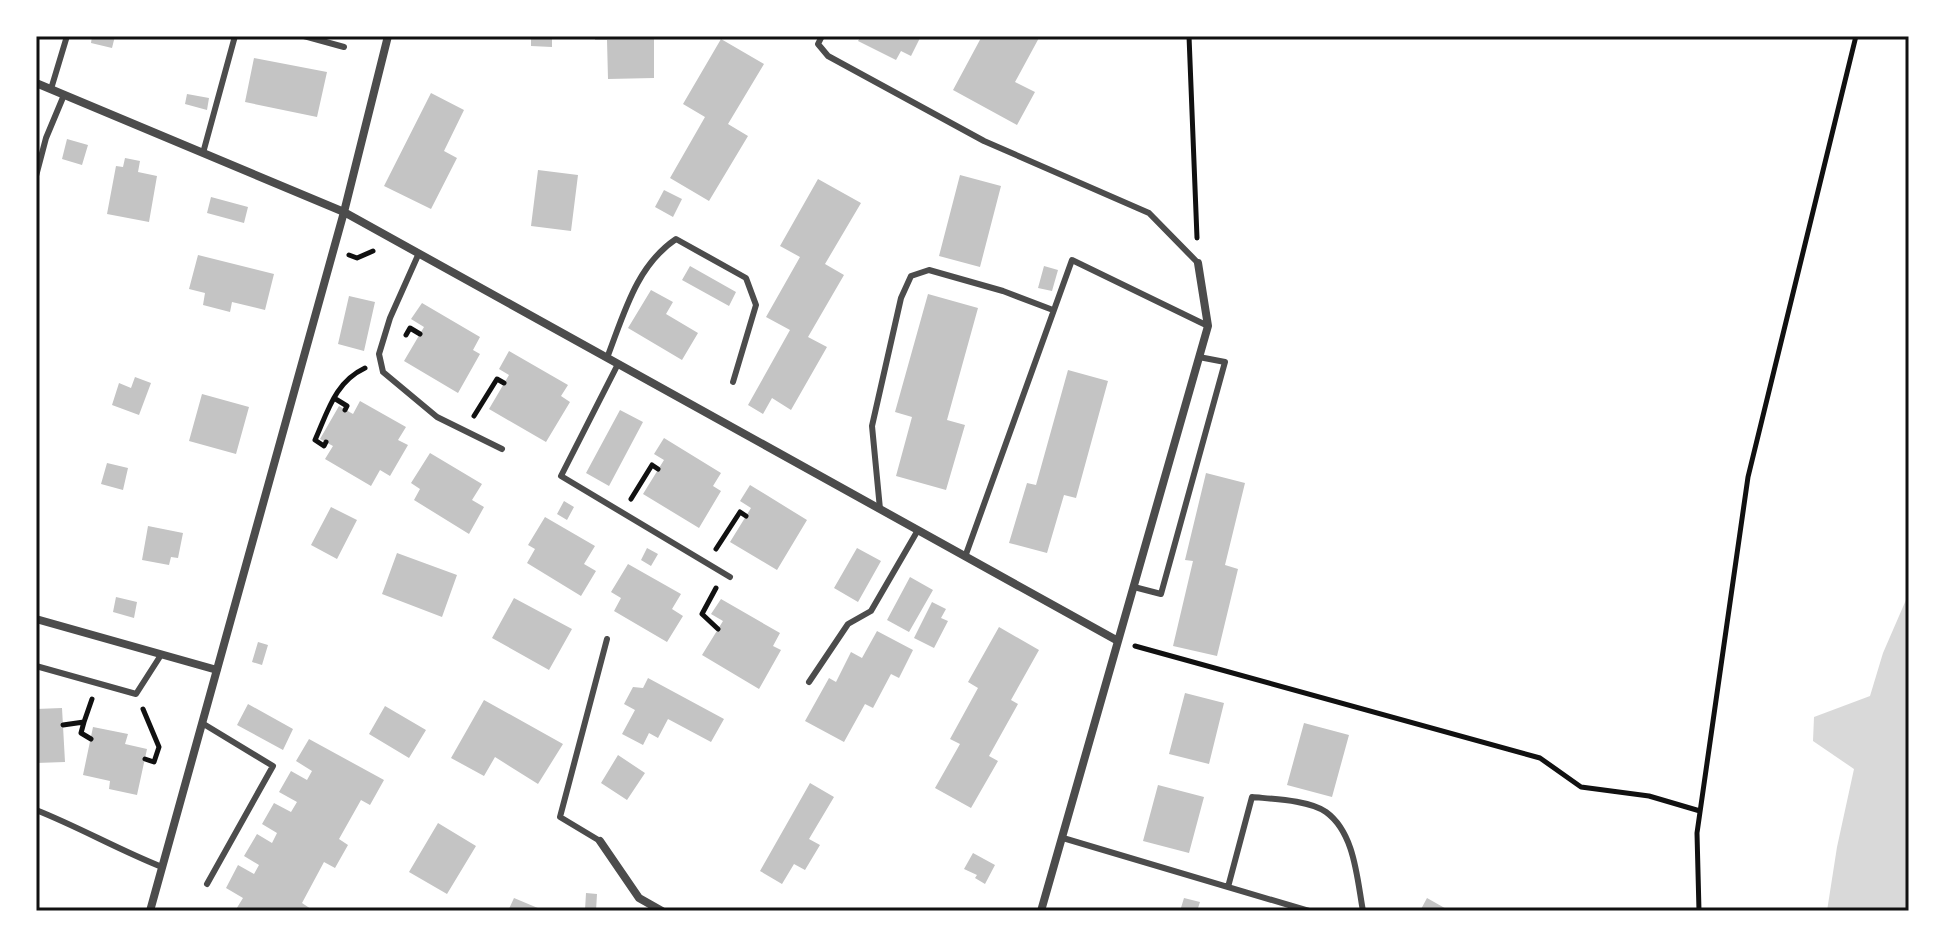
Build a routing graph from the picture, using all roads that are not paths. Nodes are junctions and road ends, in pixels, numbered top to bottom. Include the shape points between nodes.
1 (67, 36) edge
2 (235, 36) edge
3 (304, 36) edge
4 (388, 36) edge
5 (822, 36) edge
6 (344, 47) dead end
7 (36, 83) edge
8 (51, 89) junction
9 (64, 95) junction
10 (203, 153) junction
11 (36, 176) edge
12 (344, 212) junction
13 (419, 253) junction
14 (1198, 263) joint
15 (1053, 310) junction
16 (1208, 326) junction
17 (1199, 357) junction
18 (607, 358) junction
19 (618, 364) junction
20 (733, 382) dead end
21 (502, 449) dead end
22 (880, 509) junction
23 (918, 530) junction
24 (965, 557) junction
25 (727, 575) road end
26 (1134, 587) junction
27 (36, 619) edge
28 (607, 639) dead end
29 (1118, 641) junction
30 (161, 655) junction
31 (36, 666) edge
32 (217, 670) junction
33 (809, 682) dead end
34 (202, 723) junction
35 (36, 810) edge
36 (1063, 838) junction
37 (600, 841) joint
38 (162, 867) junction
39 (207, 884) dead end
40 (1228, 887) junction
41 (150, 911) edge
42 (662, 911) edge
43 (1041, 911) edge
44 (1309, 911) edge
45 (1363, 911) edge

1 - 8 lane
2 - 10 lane
3 - 6 lane
4 - 12 street
5 - 14 lane via 818,44 828,56 984,141 1149,213
7 - 8 street
8 - 9 street
9 - 10 street
9 - 11 lane
10 - 12 street
12 - 13 street
12 - 32 street
13 - 18 street
13 - 21 lane via 379,354 383,372 437,417
14 - 16 street
15 - 16 lane via 1072,260
15 - 22 lane via 929,270 911,276 901,298 872,426
15 - 24 lane
16 - 17 street
17 - 26 street
17 - 26 lane via 1225,362 1161,594
18 - 19 street
18 - 20 lane via 635,285 659,250 676,239 746,278 756,305
19 - 22 street
19 - 25 lane via 561,476
22 - 23 street
23 - 24 street
23 - 33 lane via 871,611 848,624
24 - 29 street
26 - 29 street
27 - 30 street
28 - 37 lane via 560,817
29 - 36 street
30 - 31 lane via 136,694
30 - 32 street
32 - 34 street
34 - 38 street
34 - 39 lane via 273,766
35 - 38 lane
36 - 40 lane
36 - 43 street
37 - 42 street via 639,898
38 - 41 street
40 - 44 lane
40 - 45 lane via 1252,797 1295,802 1326,811 1338,825 1351,849

